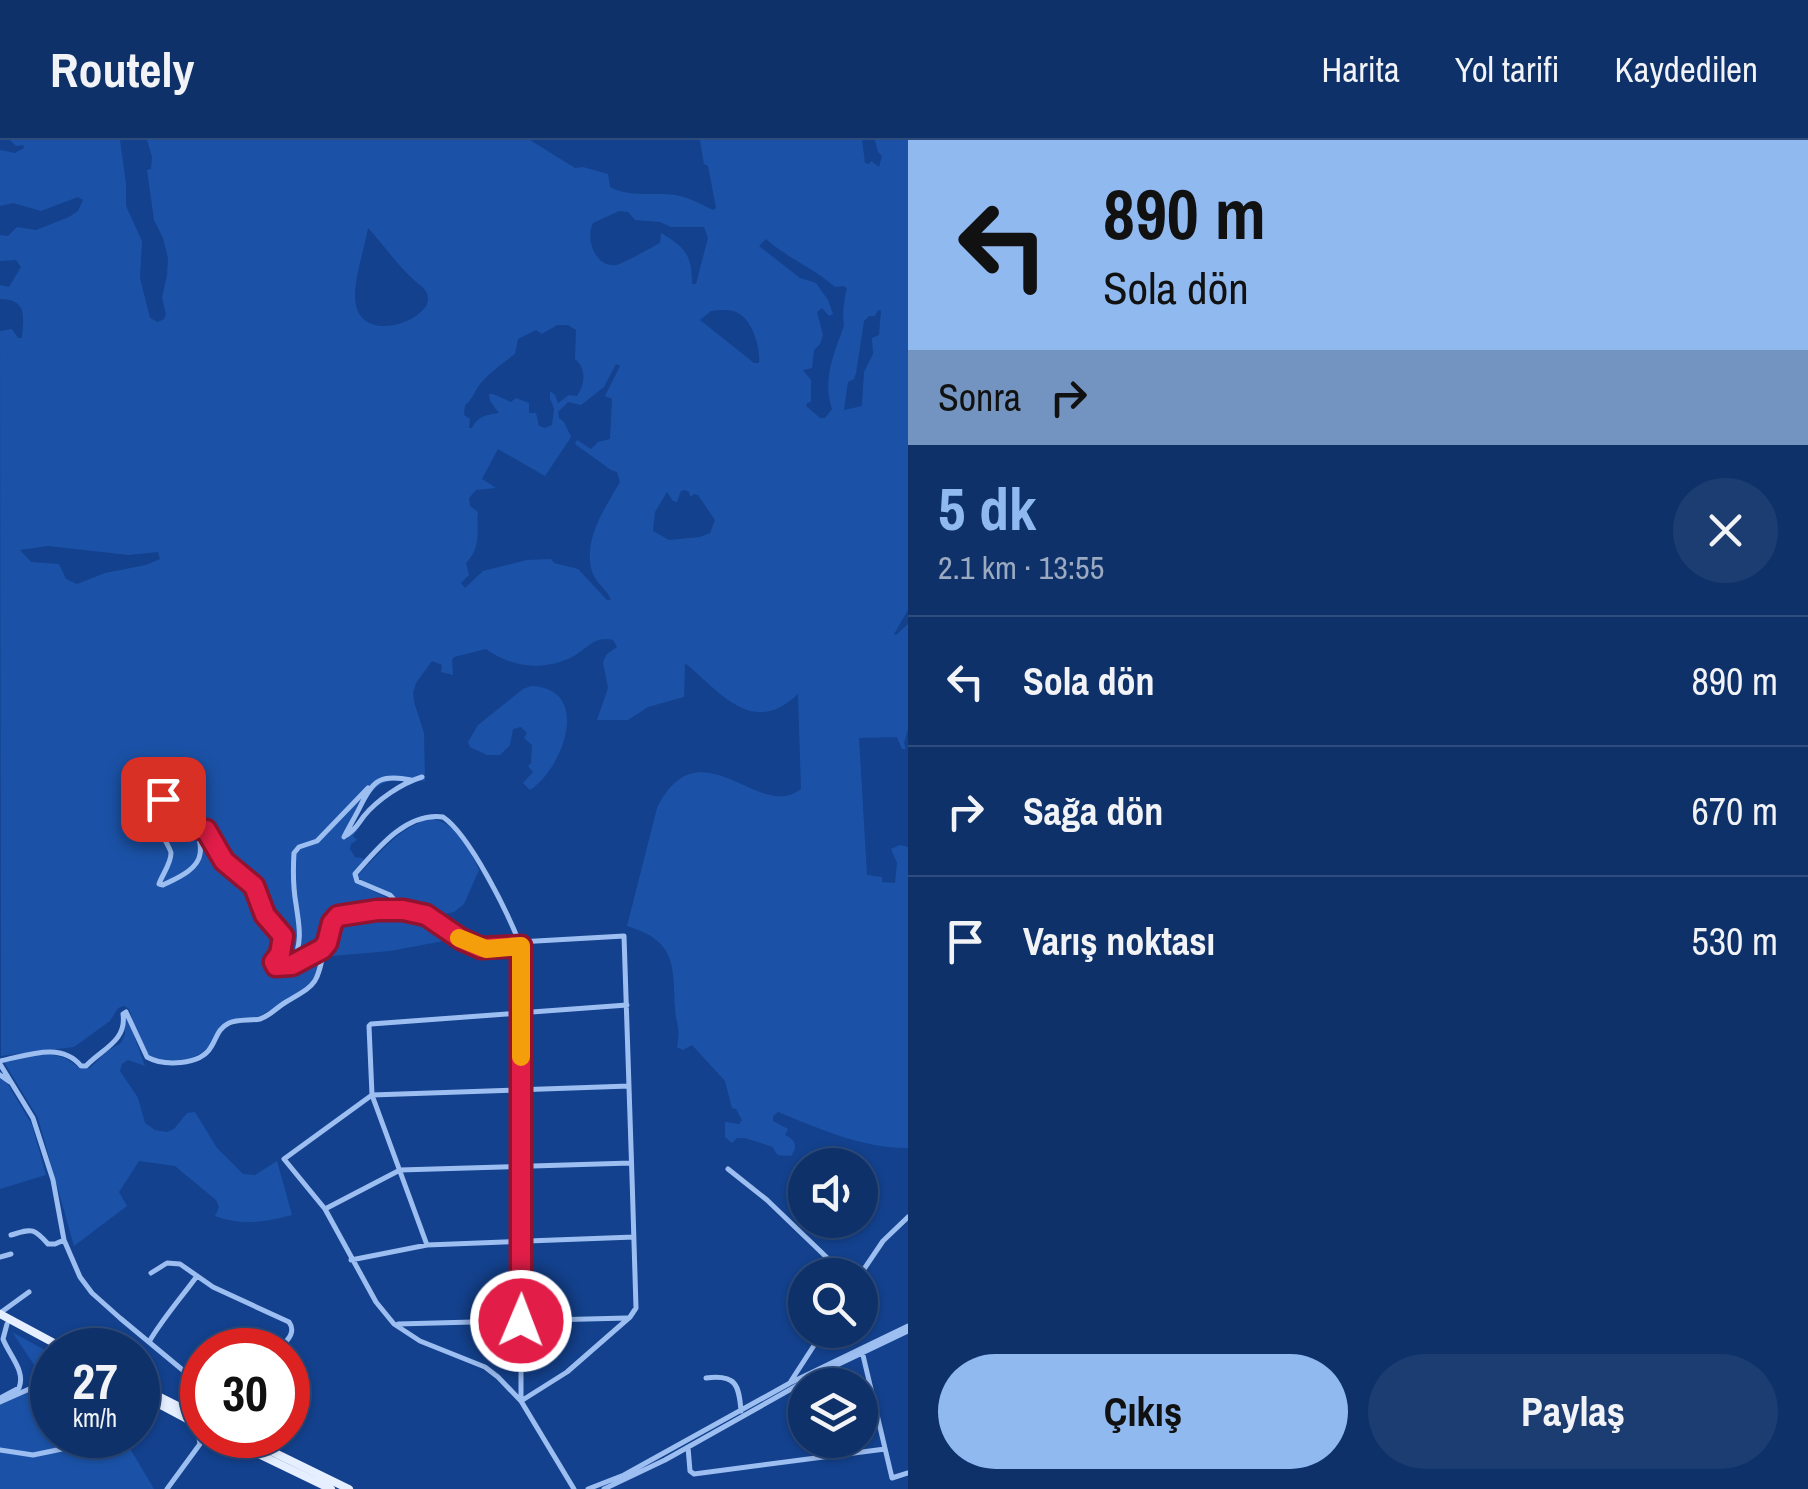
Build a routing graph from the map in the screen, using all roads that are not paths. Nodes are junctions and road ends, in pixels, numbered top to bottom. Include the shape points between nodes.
1 (128, 767) dead end
2 (422, 777) dead end
3 (411, 780) junction
4 (368, 788) junction
5 (130, 792) dead end
6 (201, 830) junction
7 (403, 910) junction
8 (520, 944) junction
9 (325, 946) junction
10 (292, 965) junction
11 (627, 1005) junction
12 (522, 1013) junction
13 (0, 1063) edge
14 (0, 1074) edge
15 (12, 1084) junction
16 (629, 1086) junction
17 (521, 1090) junction
18 (372, 1095) junction
19 (631, 1164) junction
20 (521, 1166) junction
21 (728, 1169) dead end
22 (400, 1170) junction
23 (325, 1210) junction
24 (908, 1217) edge
25 (11, 1235) dead end
26 (634, 1238) junction
27 (64, 1240) junction
28 (522, 1242) junction
29 (427, 1245) junction
30 (11, 1254) dead end
31 (0, 1257) edge
32 (828, 1258) edge
33 (872, 1258) edge
34 (351, 1260) junction
35 (151, 1273) dead end
36 (197, 1276) junction
37 (29, 1292) dead end
38 (2, 1318) edge
39 (630, 1318) junction
40 (521, 1321) junction
41 (394, 1324) junction
42 (133, 1328) edge
43 (158, 1328) edge
44 (293, 1328) edge
45 (908, 1328) edge
46 (30, 1332) edge
47 (30, 1335) edge
48 (160, 1351) edge
49 (862, 1351) junction
50 (180, 1368) edge
51 (827, 1368) edge
52 (706, 1378) dead end
53 (788, 1387) edge
54 (788, 1387) edge
55 (30, 1388) edge
56 (0, 1400) edge
57 (520, 1400) junction
58 (741, 1411) junction
59 (688, 1444) junction
60 (885, 1449) junction
61 (0, 1450) edge
62 (30, 1455) edge
63 (190, 1458) edge
64 (267, 1458) edge
65 (285, 1458) edge
66 (908, 1473) edge
67 (892, 1478) junction
68 (167, 1489) edge
69 (331, 1489) edge
70 (349, 1489) edge
71 (574, 1489) edge
72 (588, 1489) edge
73 (604, 1489) edge
74 (895, 1489) edge

1 - 6 street
2 - 3 street
3 - 4 street via 380,779
3 - 4 street via 344,837
4 - 10 street via 317,841 294,852 301,926
5 - 6 street via 144,801 171,850 160,884 198,860
6 - 10 street via 250,881 281,932 274,964
7 - 8 street via 426,915 481,948
7 - 8 street via 355,874 406,824 443,817 468,842
7 - 9 street via 338,916
8 - 11 street via 624,936
8 - 12 street
9 - 10 street
9 - 13 street via 312,986 267,1016 225,1025 209,1051 193,1059 164,1064 148,1058 125,1012 120,1037 86,1066 58,1052
11 - 12 street
11 - 16 street
12 - 17 street
12 - 18 street via 371,1024
13 - 15 street
14 - 15 street
15 - 27 street via 33,1118
16 - 17 street
16 - 19 street
17 - 18 street
17 - 20 street
18 - 22 street
18 - 23 street via 284,1159
19 - 20 street
19 - 26 street
20 - 22 street
20 - 28 street
21 - 32 street
22 - 23 street
22 - 29 street
23 - 34 street
24 - 33 street
25 - 27 street via 30,1230 52,1244
26 - 28 street
26 - 39 street via 636,1308
27 - 42 street via 92,1293
28 - 29 street
28 - 40 street
29 - 34 street
30 - 31 street
34 - 41 street
35 - 36 street via 174,1262
36 - 43 street
36 - 44 street
37 - 38 street
38 - 46 main road
38 - 47 main road
38 - 56 street via 3,1339 22,1381
39 - 40 street
39 - 57 street via 568,1372
40 - 41 street
40 - 57 street
41 - 57 street via 484,1367
45 - 49 street
48 - 50 street
49 - 51 street
49 - 60 street
52 - 58 street via 736,1384
53 - 58 street
54 - 59 street
55 - 56 street
57 - 71 street
58 - 59 street
59 - 60 street via 693,1474
59 - 72 street
59 - 73 street
60 - 67 street
61 - 62 street
63 - 68 street
64 - 69 main road
65 - 70 main road
66 - 67 street
67 - 74 street

